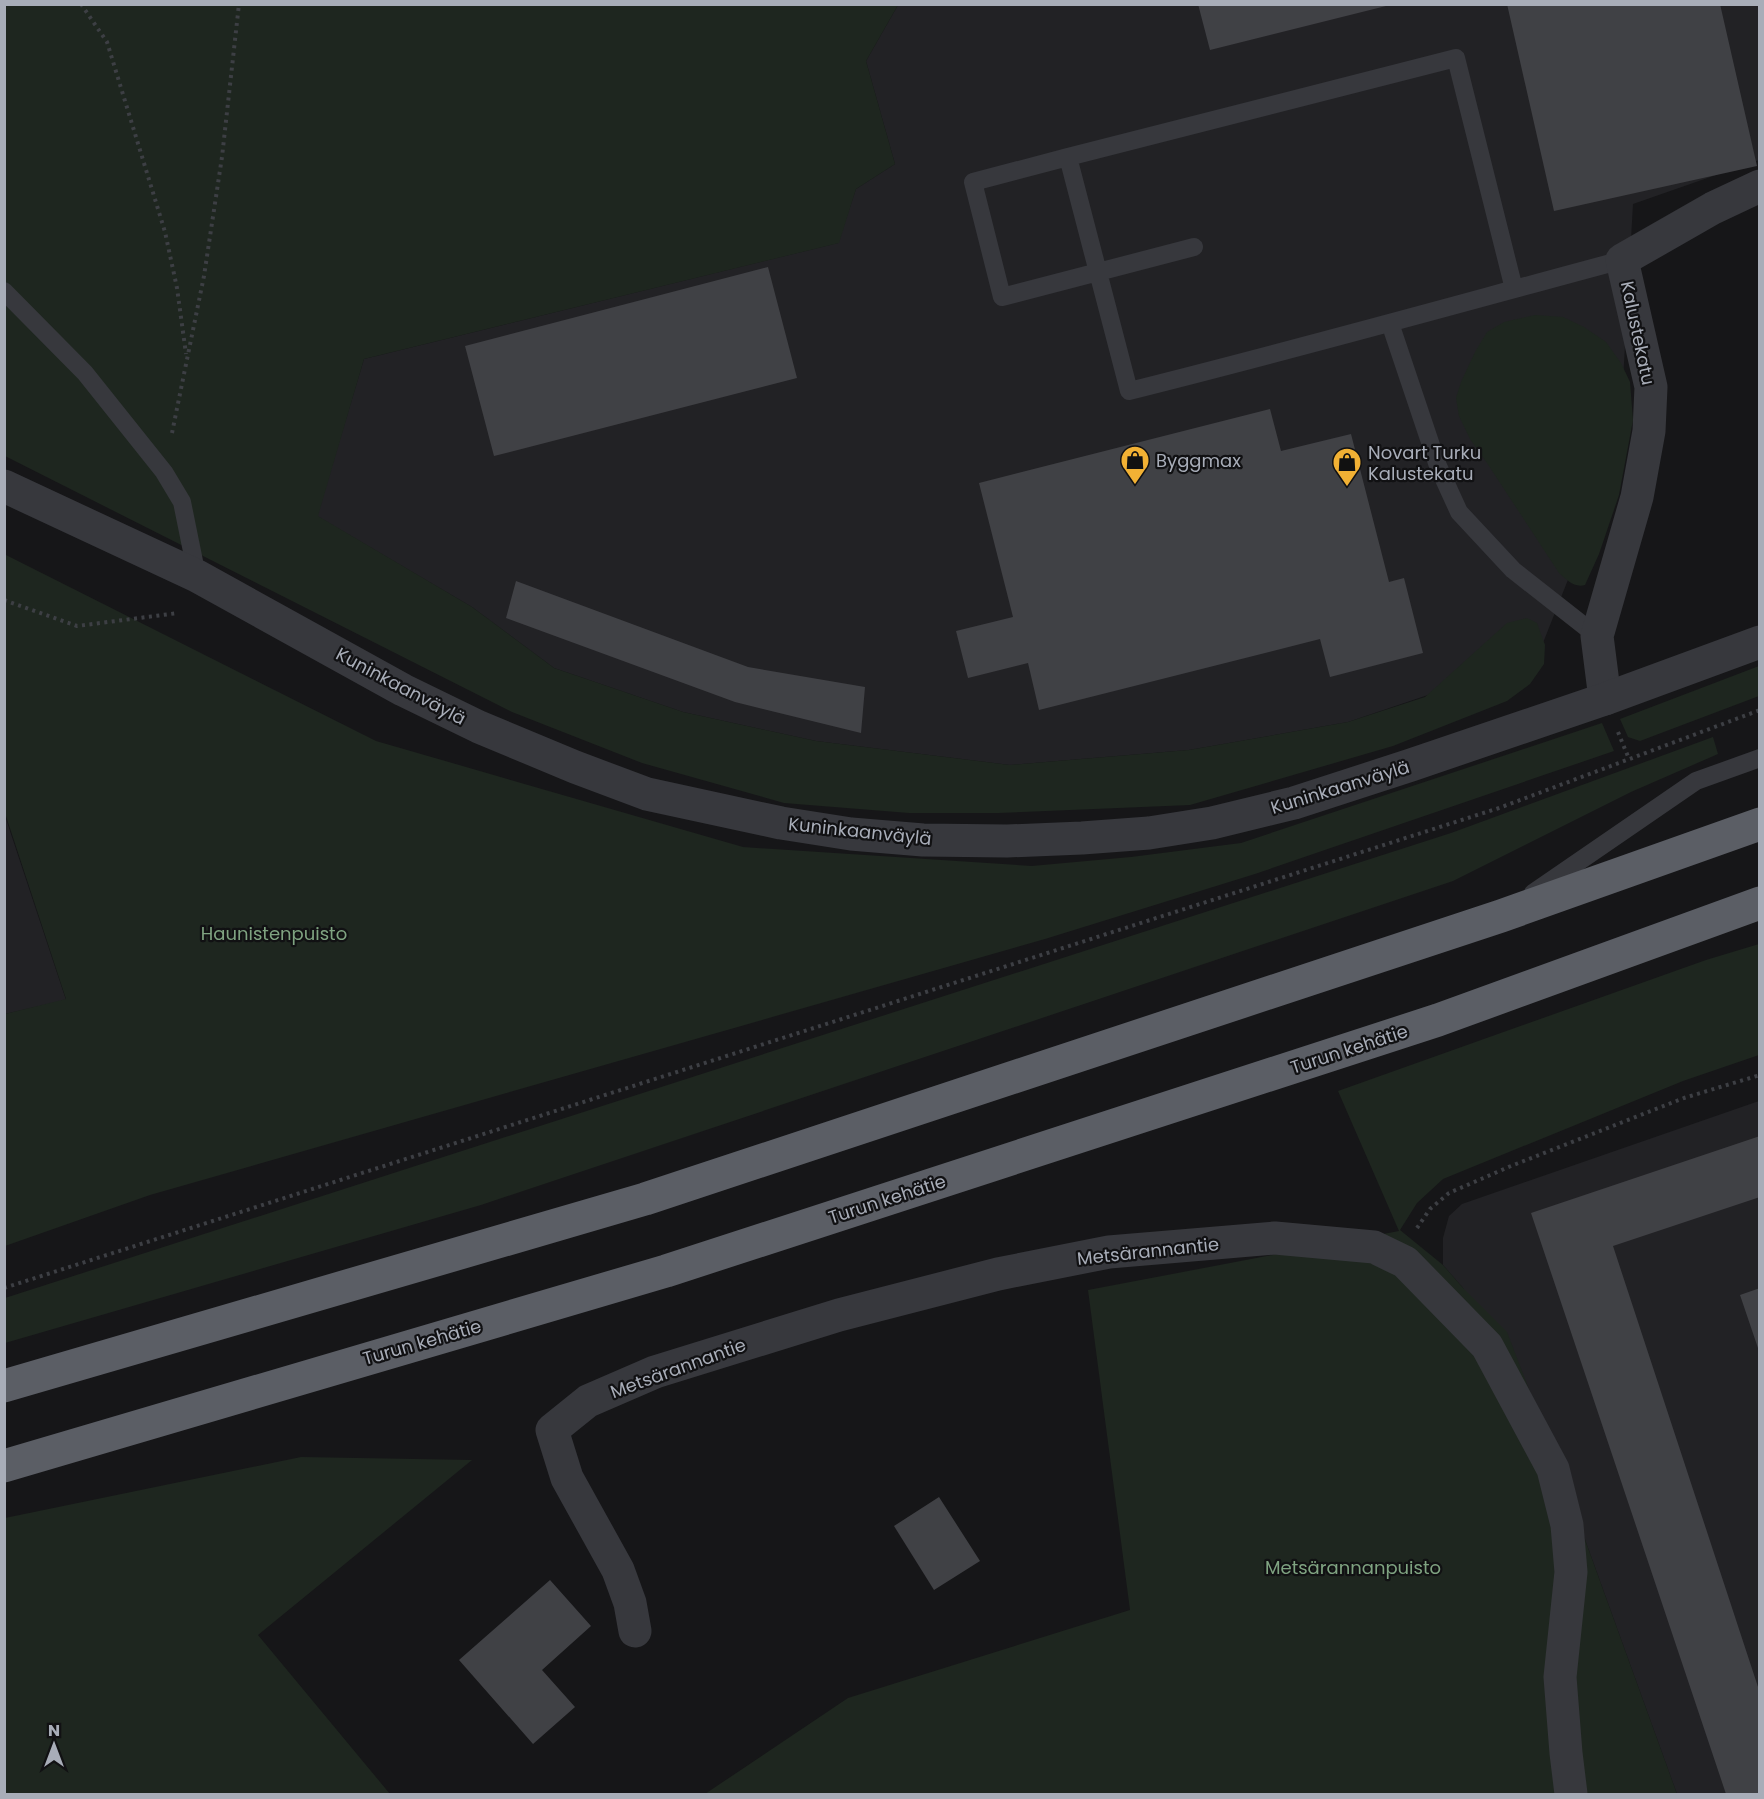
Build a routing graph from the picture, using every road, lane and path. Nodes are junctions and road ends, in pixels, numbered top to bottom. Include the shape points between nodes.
1 (81, 4) edge
2 (239, 4) edge
3 (1068, 157) junction
4 (1760, 186) edge
5 (1194, 246) dead end
6 (1622, 260) junction
7 (1098, 272) junction
8 (1514, 289) junction
9 (4, 291) edge
10 (1390, 323) junction
11 (187, 359) junction
12 (164, 472) junction
13 (4, 486) edge
14 (197, 576) junction
15 (4, 600) edge
16 (178, 613) dead end
17 (1597, 636) junction
18 (1760, 642) edge
19 (1605, 699) junction
20 (1760, 710) edge
21 (1760, 758) edge
22 (1760, 824) edge
23 (1760, 903) edge
24 (1501, 916) junction
25 (1760, 1075) edge
26 (1405, 1262) junction
27 (4, 1288) edge
28 (4, 1386) edge
29 (4, 1466) edge
30 (635, 1631) dead end
31 (1572, 1794) edge

1 - 11 path via 107,42 162,221
2 - 11 path via 222,157
3 - 7 lane
3 - 7 lane via 973,182 1002,297
3 - 8 lane via 1456,58
4 - 6 street, Kalustekatu
5 - 7 lane
6 - 8 lane
6 - 17 street, Kalustekatu via 1651,387 1649,431 1637,497
7 - 10 lane via 1128,392
8 - 10 lane
9 - 12 lane via 85,373
10 - 17 lane via 1438,466 1459,512 1513,570
11 - 12 path
12 - 14 lane via 182,502
13 - 14 street, Kuninkaanväylä
14 - 19 street, Kuninkaanväylä via 403,690 575,767 647,794 851,834 1007,841 1149,833 1212,823 1304,800
15 - 16 path via 77,626
17 - 19 street, Kalustekatu
18 - 19 street, Kuninkaanväylä
20 - 27 path via 1499,808
21 - 24 lane via 1696,781
22 - 24 highway
23 - 29 highway, Turun kehätie via 1438,1020 666,1271
24 - 28 highway via 645,1199
25 - 26 path via 1684,1098 1449,1193 1430,1209 1416,1229
26 - 30 street, Metsärannantie via 1374,1247 1275,1238 1109,1252 998,1274 838,1315 655,1372 588,1401 552,1430 567,1478 618,1570
26 - 31 street, Metsärannantie via 1487,1346 1553,1469 1567,1524 1571,1572 1560,1677

